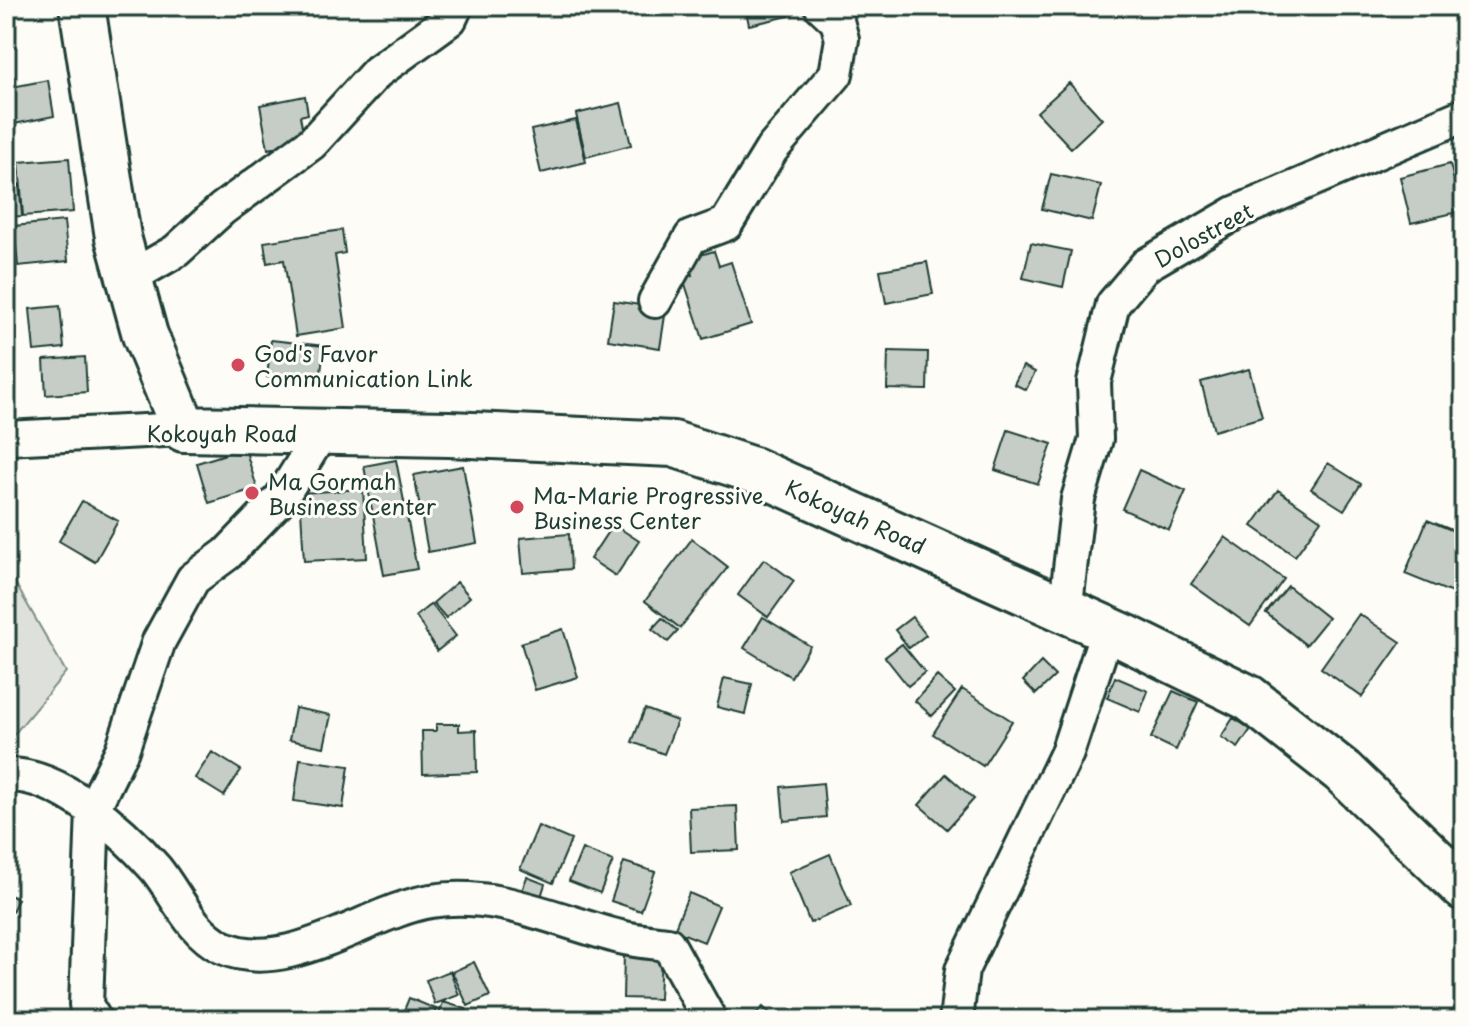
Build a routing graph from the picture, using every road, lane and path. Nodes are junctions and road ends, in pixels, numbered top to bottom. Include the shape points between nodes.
1 (82, 6) edge
2 (456, 6) edge
3 (821, 6) edge
4 (1464, 115) edge
5 (129, 278) junction
6 (655, 301) dead end
7 (184, 429) junction
8 (322, 432) junction
9 (6, 438) edge
10 (1065, 613) junction
11 (1107, 631) junction
12 (6, 775) edge
13 (93, 809) junction
14 (1464, 888) edge
15 (95, 1020) edge
16 (710, 1020) edge
17 (956, 1020) edge

1 - 5 main road
2 - 5 street via 450,19 377,72 312,143 222,209 176,251
3 - 6 street via 837,21 842,39 836,74 772,149 726,224 691,237
4 - 10 street, Dolostreet via 1235,213 1146,265 1113,304 1094,382 1096,439 1078,499
5 - 7 main road via 145,335
7 - 8 main road, Kokoyah Road
7 - 9 street, Kokoyah Road
8 - 10 main road, Kokoyah Road via 673,444 765,475
8 - 13 street via 281,498 227,554 193,579 159,641 122,750
10 - 11 main road, Kokoyah Road
11 - 14 main road, Kokoyah Road via 1249,698 1342,771
11 - 17 street via 1067,753 962,970
12 - 13 street via 26,774
13 - 15 street via 86,1005
13 - 16 street via 156,870 185,915 221,946 253,956 295,949 430,901 499,900 620,937 668,944

